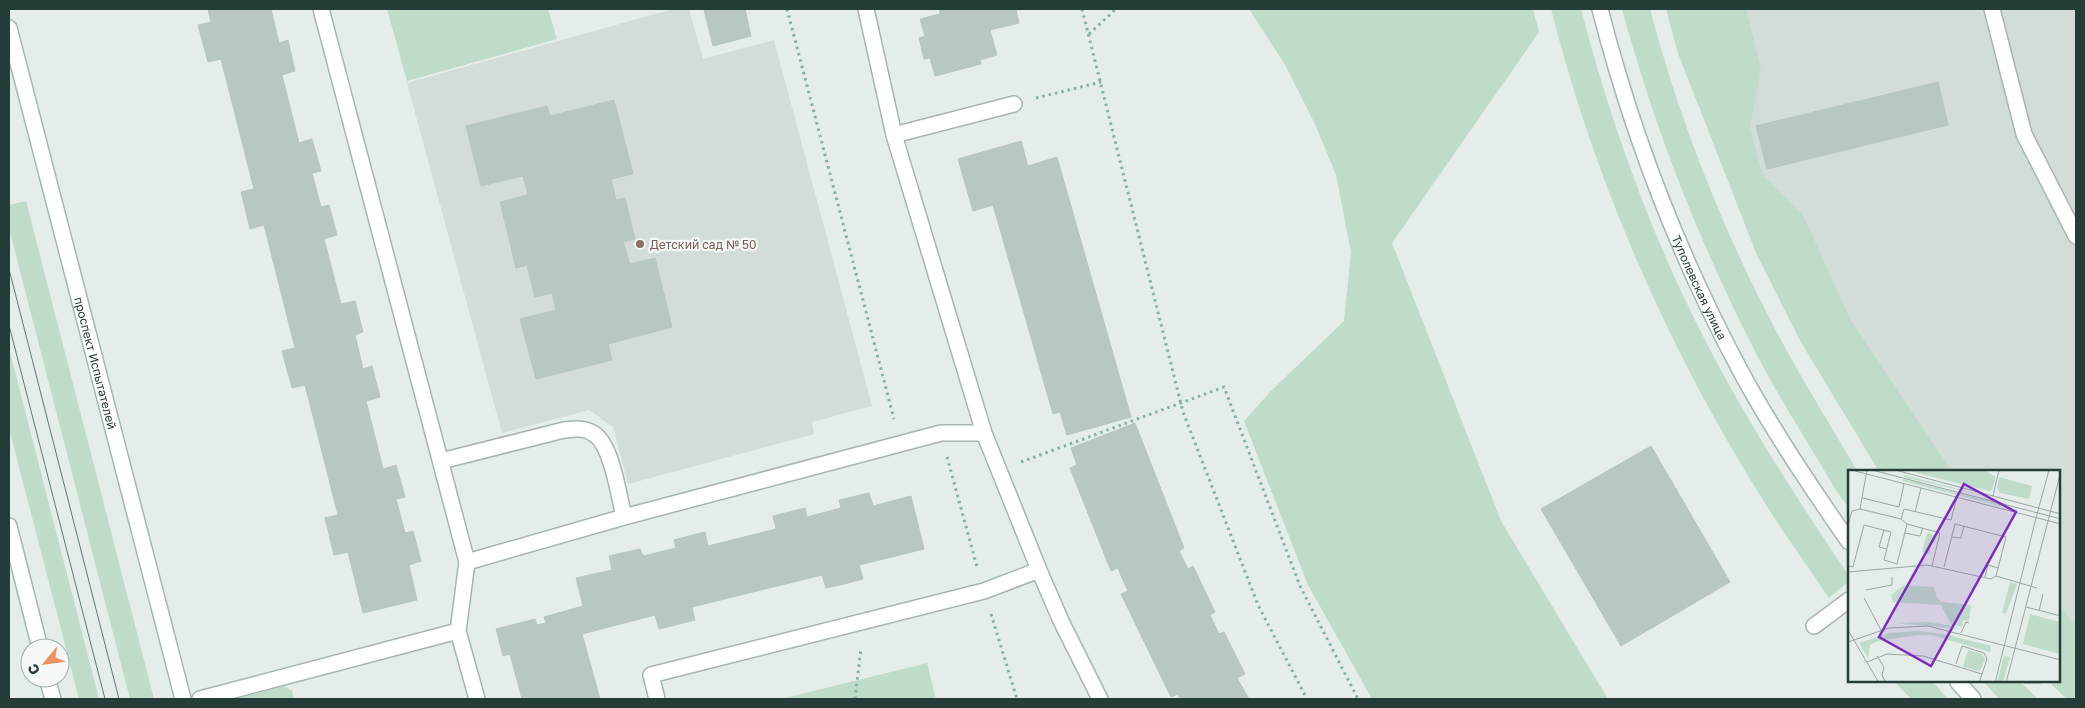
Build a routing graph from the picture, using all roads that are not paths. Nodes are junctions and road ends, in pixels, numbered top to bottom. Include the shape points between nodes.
1 (321, 9) edge
2 (866, 9) edge
3 (1600, 9) edge
4 (1992, 9) edge
5 (9, 28) edge
6 (1014, 104) road end
7 (894, 134) junction
8 (2076, 236) edge
9 (984, 433) junction
10 (441, 461) junction
11 (624, 518) junction
12 (9, 526) edge
13 (1848, 541) edge
14 (467, 562) junction
15 (1039, 570) junction
16 (1848, 601) edge
17 (1814, 626) dead end
18 (458, 630) junction
19 (37, 638) edge
20 (1959, 683) edge
21 (183, 699) edge
22 (200, 699) edge
23 (477, 699) edge
24 (657, 699) edge
25 (1100, 699) edge
26 (1973, 699) edge

1 - 10 main road
2 - 7 main road
3 - 13 main road, Туполевская улица via 1647,159 1689,264 1742,373 1804,477
4 - 8 main road via 2024,134
5 - 21 main road, проспект Испытателей
6 - 7 main road
7 - 9 main road
9 - 11 main road via 941,433
9 - 15 main road
10 - 11 main road via 581,428 595,434 606,446
10 - 14 main road
11 - 14 main road
12 - 19 main road
14 - 18 main road
15 - 24 main road via 984,591 651,675
15 - 25 main road
16 - 17 main road
18 - 22 main road
18 - 23 main road
20 - 26 main road

